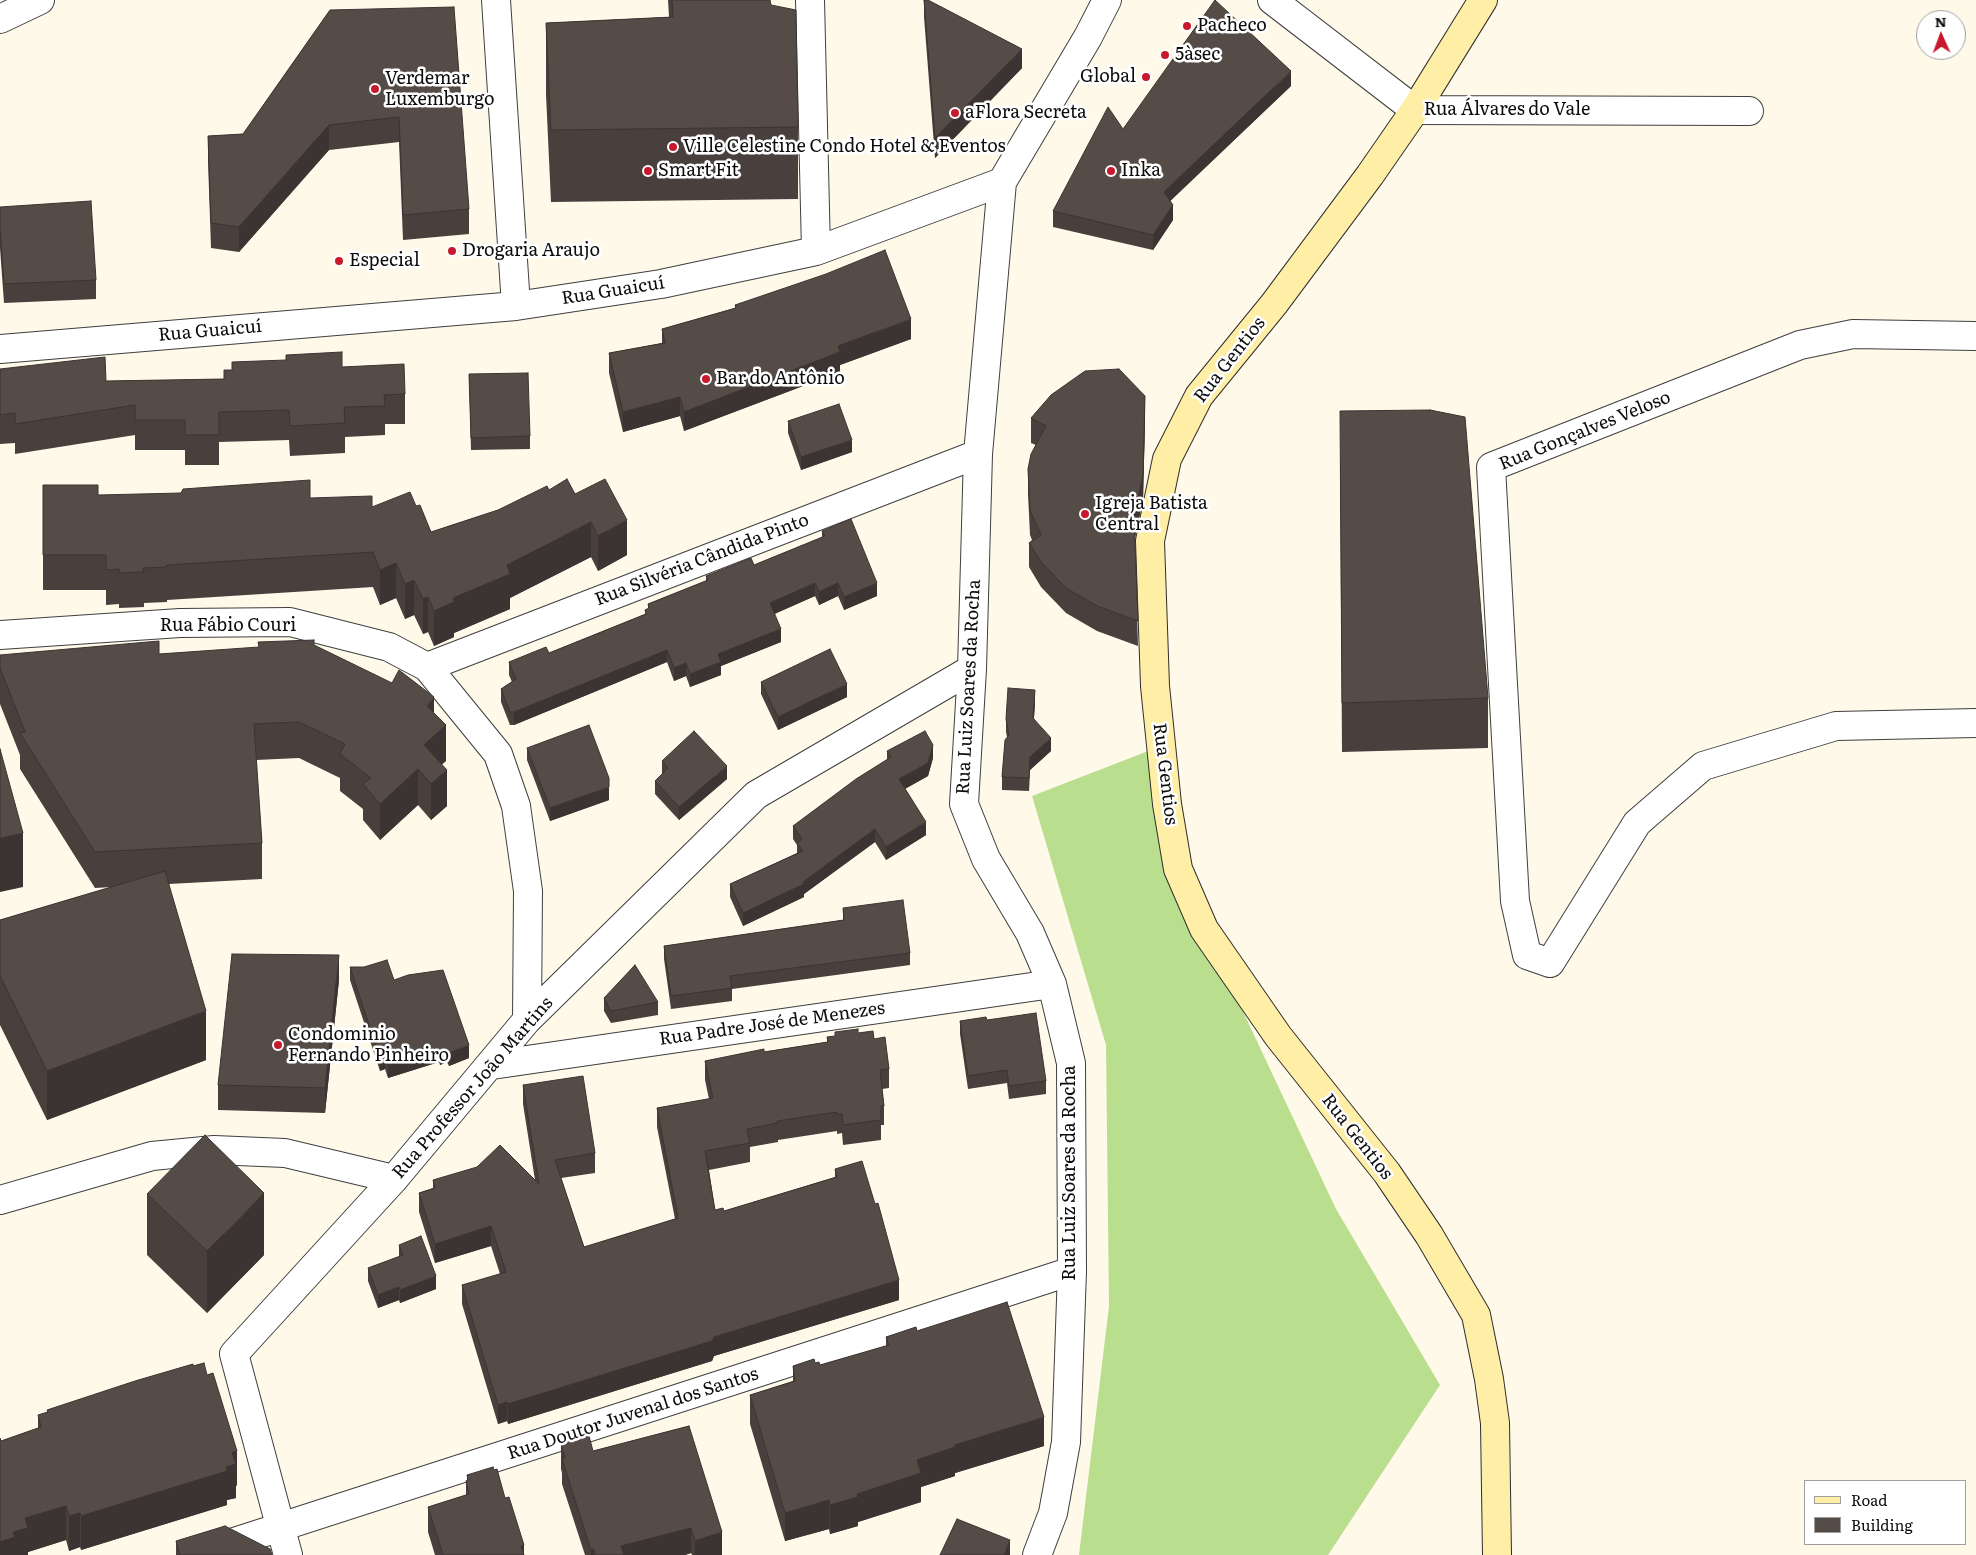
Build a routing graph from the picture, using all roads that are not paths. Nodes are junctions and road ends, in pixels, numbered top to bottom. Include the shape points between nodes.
1 (40, 0) edge
2 (496, 0) edge
3 (810, 0) edge
4 (1106, 0) edge
5 (1272, 0) edge
6 (1483, 0) edge
7 (0, 19) edge
8 (1415, 110) junction
9 (1749, 111) dead end
10 (1002, 182) junction
11 (816, 251) junction
12 (516, 306) junction
13 (1976, 336) edge
14 (0, 349) edge
15 (978, 454) junction
16 (0, 635) edge
17 (427, 667) junction
18 (972, 668) junction
19 (1976, 723) edge
20 (1052, 984) junction
21 (527, 1020) junction
22 (492, 1065) junction
23 (394, 1179) junction
24 (0, 1200) edge
25 (1072, 1271) junction
26 (279, 1529) junction
27 (194, 1555) edge
28 (288, 1555) edge
29 (1036, 1555) edge
30 (1497, 1555) edge

1 - 7 street
2 - 12 street
3 - 11 street
4 - 10 street via 1088,37
5 - 8 street, Rua Álvares do Vale
6 - 8 street, Rua Gentios
8 - 9 street, Rua Álvares do Vale
8 - 30 street, Rua Gentios via 1274,304 1199,396 1167,459 1150,541 1154,686 1178,869 1204,929 1278,1036 1387,1173 1429,1235 1476,1315 1495,1422
10 - 11 street, Rua Guaicuí
10 - 15 street, Rua Luiz Soares da Rocha
11 - 12 street, Rua Guaicuí via 661,284
12 - 14 street, Rua Guaicuí
13 - 19 street, Rua Gonçalves Veloso via 1853,334 1800,345 1492,467 1515,901 1527,955 1550,964 1637,823 1703,766 1836,726
15 - 17 street, Rua Silvéria Cândida Pinto
15 - 18 street, Rua Luiz Soares da Rocha
16 - 17 street, Rua Fábio Couri via 180,623 290,622 389,647
17 - 21 street, Rua Fábio Couri via 498,754 516,806 528,891
18 - 20 street, Rua Luiz Soares da Rocha via 964,804 986,859 1030,933
18 - 21 street, Rua Professor João Martins via 756,794
20 - 22 street, Rua Padre José de Menezes
20 - 25 street, Rua Luiz Soares da Rocha via 1071,1063
21 - 22 street, Rua Professor João Martins
22 - 23 street, Rua Professor João Martins
23 - 24 street via 285,1153 214,1150 152,1156
23 - 26 street, Rua Professor João Martins via 234,1354
25 - 26 street, Rua Doutor Juvenal dos Santos
25 - 29 street, Rua Luiz Soares da Rocha via 1066,1442 1053,1513
26 - 27 street, Rua Doutor Juvenal dos Santos
26 - 28 street

